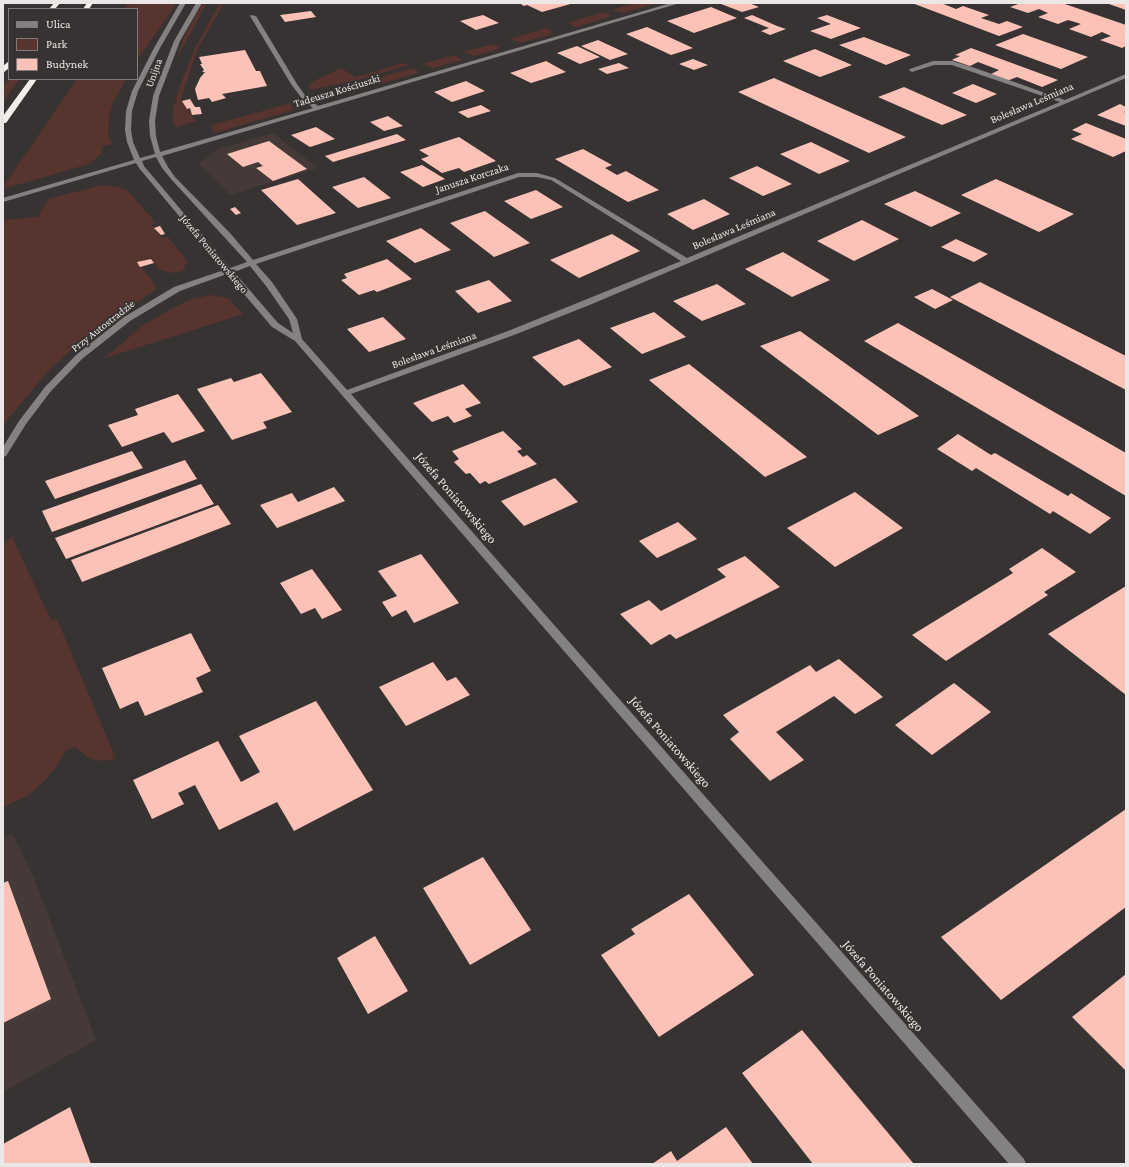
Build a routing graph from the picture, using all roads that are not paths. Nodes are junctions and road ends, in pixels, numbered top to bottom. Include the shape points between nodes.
1 (183, 3) edge
2 (199, 3) edge
3 (677, 3) edge
4 (253, 16) dead end
5 (912, 70) dead end
6 (1126, 76) edge
7 (33, 80) edge
8 (1064, 102) junction
9 (317, 108) junction
10 (3, 121) edge
11 (158, 155) junction
12 (137, 161) junction
13 (3, 200) edge
14 (686, 261) junction
15 (252, 263) junction
16 (228, 271) junction
17 (298, 339) junction
18 (346, 393) junction
19 (3, 454) edge
20 (1019, 1164) edge

1 - 12 street, Unijna via 157,48 131,104 128,130
2 - 11 street, Unijna via 177,41 154,105 153,136
3 - 9 street, Tadeusza Kościuszki
4 - 9 street via 305,99
5 - 8 street via 933,63 952,63
6 - 8 street, Bolesława Leśmiana
7 - 10 highway
8 - 14 street, Bolesława Leśmiana
9 - 11 street, Tadeusza Kościuszki
11 - 12 street, Tadeusza Kościuszki
11 - 15 street, Józefa Poniatowskiego via 173,178
12 - 13 street, Tadeusza Kościuszki
12 - 16 street, Józefa Poniatowskiego
14 - 15 street, Janusza Korczaka via 553,179 527,174
14 - 18 street, Bolesława Leśmiana via 540,322
15 - 16 street, Przy Autostradzie
15 - 17 street, Józefa Poniatowskiego via 293,319
16 - 17 street, Józefa Poniatowskiego via 276,325
16 - 19 street, Przy Autostradzie via 177,289 140,310 96,342 48,389 22,423
17 - 18 street, Józefa Poniatowskiego
18 - 20 street, Józefa Poniatowskiego

